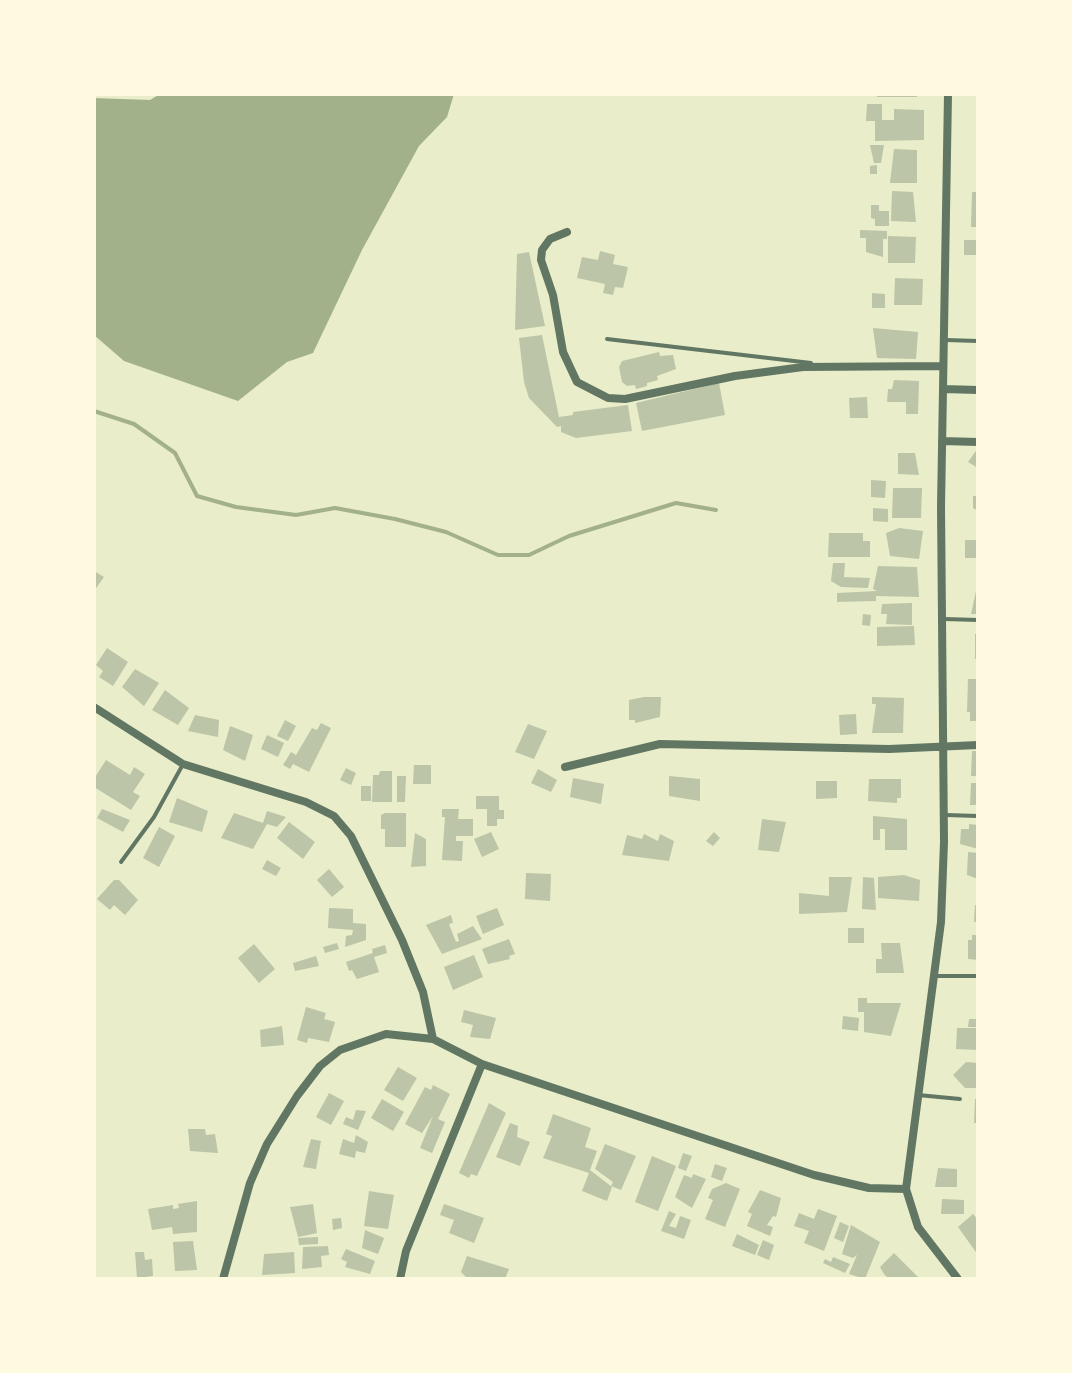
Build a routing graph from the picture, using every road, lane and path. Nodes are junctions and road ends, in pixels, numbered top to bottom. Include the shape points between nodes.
1 (948, 94) edge
2 (567, 232) dead end
3 (607, 339) dead end
4 (944, 340) junction
5 (978, 341) edge
6 (830, 366) junction
7 (943, 366) junction
8 (943, 389) junction
9 (978, 390) edge
10 (942, 441) junction
11 (978, 442) edge
12 (941, 619) junction
13 (978, 620) edge
14 (94, 707) edge
15 (944, 744) junction
16 (978, 745) edge
17 (183, 764) junction
18 (565, 767) dead end
19 (944, 815) junction
20 (978, 816) edge
21 (121, 862) dead end
22 (933, 976) junction
23 (978, 976) edge
24 (433, 1039) junction
25 (482, 1064) junction
26 (916, 1095) junction
27 (960, 1099) dead end
28 (906, 1189) junction
29 (223, 1279) edge
30 (400, 1279) edge
31 (958, 1279) edge

1 - 4 street
2 - 6 street via 550,239 541,260 569,370 589,391 625,399 746,374
3 - 6 lane
4 - 5 lane
4 - 7 street
6 - 7 street
7 - 8 street
8 - 9 street
8 - 10 street
10 - 11 street
10 - 12 street
12 - 13 lane
12 - 15 street
14 - 17 street
15 - 16 street
15 - 18 street via 889,749 660,744
15 - 19 street
17 - 21 lane via 162,805
17 - 24 street via 323,809 344,826 415,971
19 - 20 lane
19 - 22 street via 941,922
22 - 23 lane
22 - 26 street
24 - 25 street
24 - 29 street via 386,1034 366,1038 320,1066 267,1144 250,1183
25 - 28 street via 814,1175 869,1188
25 - 30 street via 406,1251
26 - 27 lane
26 - 28 street
28 - 31 street via 918,1227

